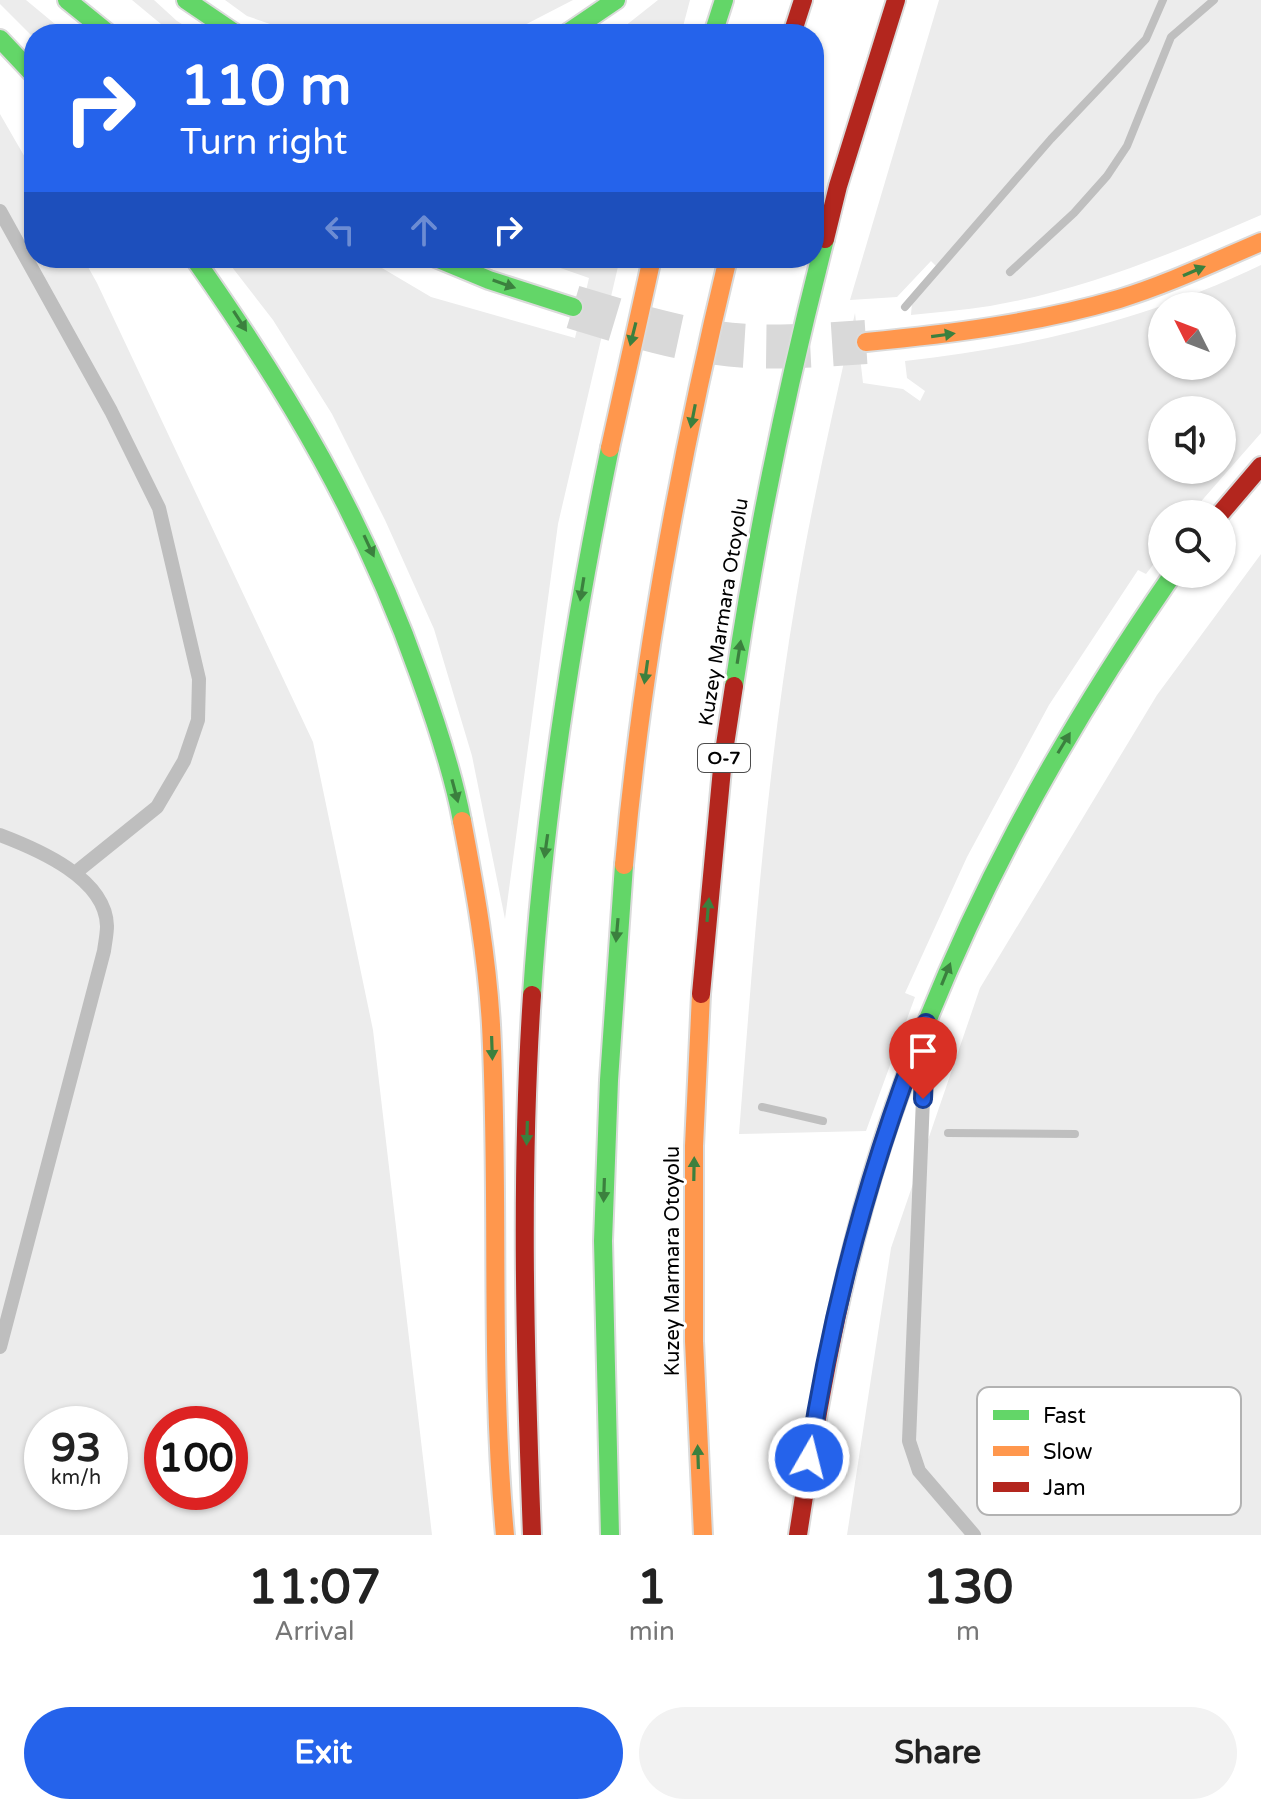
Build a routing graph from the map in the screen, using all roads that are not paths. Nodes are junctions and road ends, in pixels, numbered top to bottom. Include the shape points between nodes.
1 (67, 0) edge
2 (186, 0) edge
3 (616, 0) edge
4 (724, 0) edge
5 (803, 0) edge
6 (896, 0) edge
7 (97, 24) edge
8 (221, 24) edge
9 (581, 24) edge
10 (716, 24) edge
11 (795, 24) edge
12 (0, 39) edge
13 (24, 64) edge
14 (0, 211) edge
15 (824, 238) edge
16 (1261, 242) edge
17 (24, 254) edge
18 (32, 268) edge
19 (202, 268) edge
20 (460, 268) edge
21 (650, 268) edge
22 (726, 268) edge
23 (816, 268) edge
24 (573, 307) tunnel mouth
25 (866, 342) tunnel mouth
26 (1261, 466) edge
27 (1261, 488) edge
28 (1232, 500) edge
29 (1236, 509) edge
30 (1164, 588) edge
31 (0, 835) edge
32 (75, 873) junction
33 (926, 1023) junction
34 (0, 1347) edge
35 (505, 1535) edge
36 (532, 1535) edge
37 (610, 1535) edge
38 (703, 1535) edge
39 (798, 1535) edge
40 (974, 1535) edge

1 - 7 highway
2 - 8 highway
3 - 9 highway
4 - 10 highway
5 - 11 highway
15 -> 6 highway, Kuzey Marmara Otoyolu / O-7
12 - 13 highway
14 - 17 lane
25 -> 16 highway via 1025,323 1119,298
18 - 32 lane via 159,508 199,679 198,720 184,761 157,807
19 -> 35 highway via 302,416 355,517 421,673 460,809 491,1019 495,1409
20 -> 24 highway
21 -> 36 highway via 587,561 542,877 528,1066 524,1227
22 -> 37 highway via 651,636 612,986 603,1202
38 -> 23 highway, Kuzey Marmara Otoyolu / O-7 via 697,1461 694,1153 716,815 761,514
26 - 28 highway
27 - 29 highway
33 -> 30 highway via 1020,817 1090,697
31 - 32 lane
32 - 34 lane via 96,893 107,923 104,951
33 - 39 highway via 862,1212 836,1314
33 - 40 lane via 909,1441 919,1471

